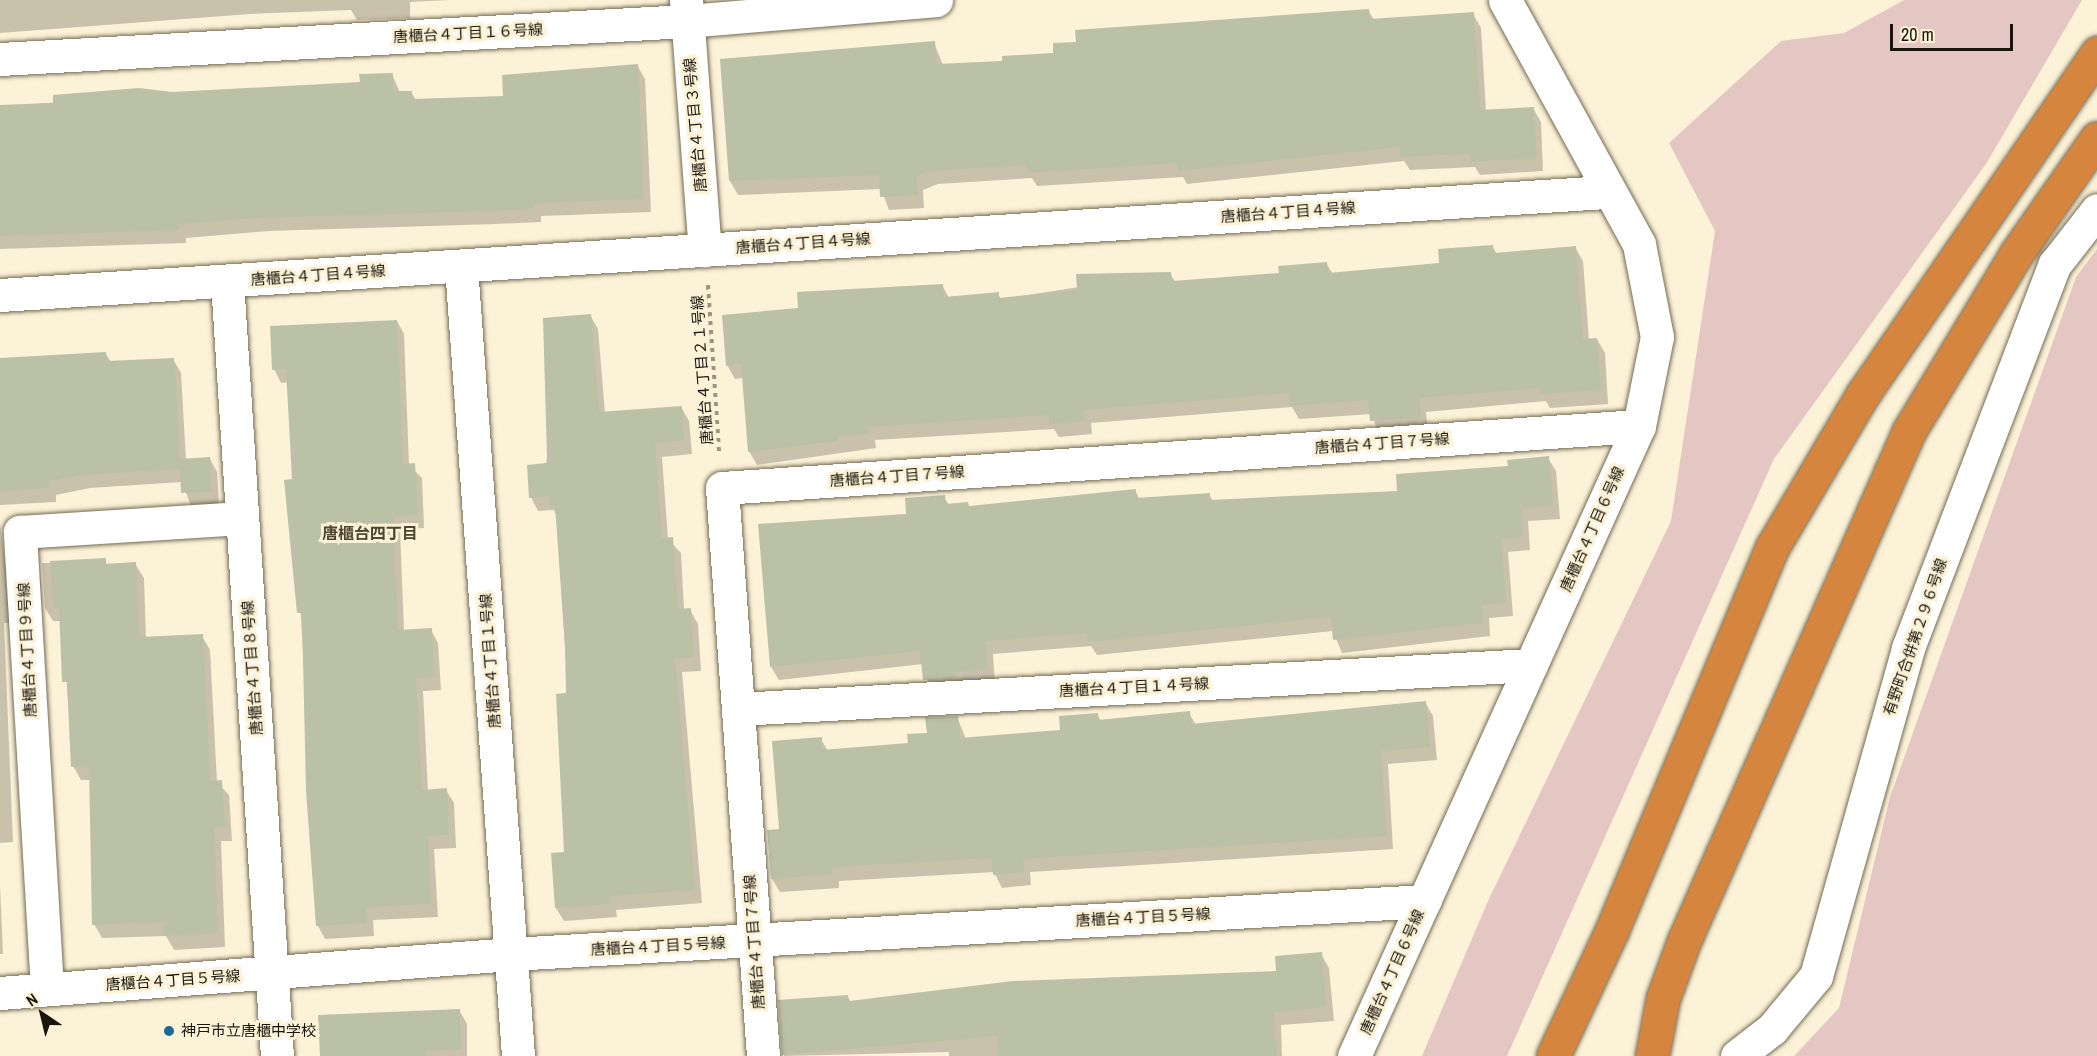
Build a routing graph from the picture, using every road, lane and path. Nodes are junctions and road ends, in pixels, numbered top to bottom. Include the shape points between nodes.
1 (936, 0) edge
2 (1505, 0) edge
3 (686, 10) edge
4 (2097, 53) edge
5 (0, 59) edge
6 (2097, 138) edge
7 (1606, 192) junction
8 (2097, 210) edge
9 (705, 250) junction
10 (461, 266) junction
11 (227, 281) junction
12 (0, 295) edge
13 (1639, 426) junction
14 (722, 488) junction
15 (242, 518) junction
16 (1531, 664) junction
17 (738, 709) junction
18 (1424, 901) junction
19 (754, 940) junction
20 (511, 954) junction
21 (272, 972) junction
22 (47, 989) junction
23 (0, 993) edge
24 (1576, 1010) junction
25 (277, 1056) edge
26 (518, 1056) edge
27 (763, 1056) edge
28 (1354, 1056) edge
29 (1553, 1056) edge
30 (1563, 1056) edge
31 (1652, 1056) edge
32 (1737, 1056) edge

1 - 3 street, 唐櫃台４丁目１６号線
2 - 7 street, 唐櫃台４丁目６号線
3 - 5 street, 唐櫃台４丁目１６号線
3 - 9 street, 唐櫃台４丁目３号線
4 - 24 highway via 1863,394 1773,546
6 - 31 highway via 2016,254 1909,431 1684,941 1663,998
7 - 9 street, 唐櫃台４丁目４号線
7 - 13 street, 唐櫃台４丁目６号線 via 1639,244 1658,337
8 - 32 street, 有野町合併第２９６号線 via 2055,264 1908,648 1816,976 1772,1029
9 - 10 street, 唐櫃台４丁目４号線
9 - 14 path, 唐櫃台４丁目２１号線
10 - 11 street, 唐櫃台４丁目４号線
10 - 20 street, 唐櫃台４丁目１号線
11 - 12 street, 唐櫃台４丁目４号線
11 - 15 street, 唐櫃台４丁目８号線
13 - 14 street, 唐櫃台４丁目７号線
13 - 16 street, 唐櫃台４丁目６号線
14 - 17 street, 唐櫃台４丁目７号線
15 - 21 street, 唐櫃台４丁目８号線
15 - 22 street, 唐櫃台４丁目９号線 via 20,532
16 - 17 street, 唐櫃台４丁目１４号線
16 - 18 street, 唐櫃台４丁目６号線
17 - 19 street, 唐櫃台４丁目７号線
18 - 19 street, 唐櫃台４丁目５号線
18 - 28 street, 唐櫃台４丁目６号線
19 - 20 street, 唐櫃台４丁目５号線
19 - 27 street, 唐櫃台４丁目７号線
20 - 21 street, 唐櫃台４丁目５号線
20 - 26 street, 唐櫃台４丁目１号線
21 - 22 street, 唐櫃台４丁目５号線
21 - 25 street, 唐櫃台４丁目８号線
22 - 23 street, 唐櫃台４丁目５号線
24 - 29 highway
24 - 30 highway

